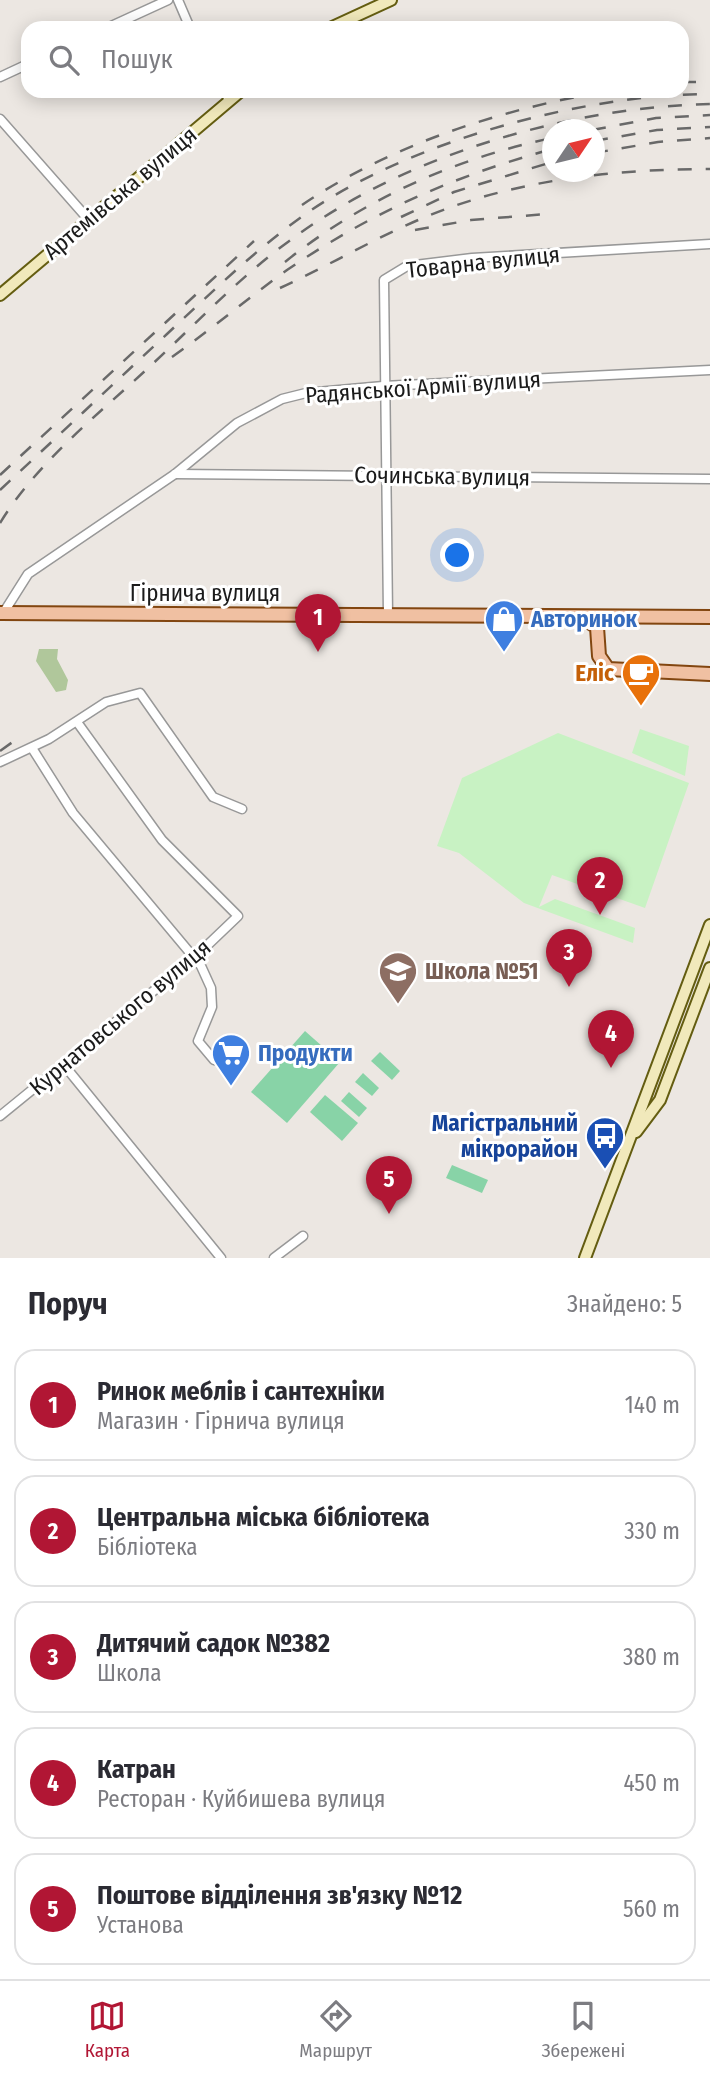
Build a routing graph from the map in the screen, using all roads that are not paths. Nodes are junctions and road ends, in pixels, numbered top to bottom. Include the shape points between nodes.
1 (168, 0) edge
2 (178, 0) edge
3 (391, 0) edge
4 (122, 21) edge
5 (187, 21) edge
6 (345, 21) edge
7 (21, 67) edge
8 (0, 77) edge
9 (225, 98) edge
10 (0, 119) edge
11 (88, 219) junction
12 (710, 244) edge
13 (0, 295) edge
14 (710, 370) edge
15 (383, 386) junction
16 (175, 474) junction
17 (385, 476) junction
18 (710, 479) edge
19 (2, 613) edge
20 (388, 615) junction
21 (578, 616) junction
22 (618, 616) junction
23 (710, 617) edge
24 (599, 634) junction
25 (710, 674) edge
26 (77, 722) junction
27 (32, 748) junction
28 (0, 762) edge
29 (242, 809) dead end
30 (710, 925) edge
31 (194, 958) junction
32 (710, 968) edge
33 (223, 1061) dead end
34 (64, 1065) junction
35 (647, 1094) junction
36 (660, 1100) junction
37 (0, 1116) edge
38 (630, 1140) junction
39 (303, 1236) dead end
40 (221, 1258) edge
41 (274, 1258) edge
42 (585, 1258) edge

1 - 4 street
2 - 5 street
3 - 6 main road
7 - 8 street
9 - 11 main road, Артемівська вулиця
10 - 11 street
11 - 13 main road, Артемівська вулиця
12 - 15 street, Товарна вулиця via 472,258 398,269 384,280 382,289
14 - 15 street, Радянської Армії вулиця
15 - 16 street, Радянської Армії вулиця via 282,398 237,423
15 - 17 street, Товарна вулиця
16 - 17 street, Сочинська вулиця
16 - 19 street, Радянської Армії вулиця via 28,574
17 - 18 street, Сочинська вулиця
17 - 20 street, Товарна вулиця
19 - 20 main road, Гірнича вулиця
20 - 21 main road, Гірнича вулиця
21 - 22 main road, Гірнича вулиця
21 - 24 main road via 594,622
22 - 23 main road, Гірнича вулиця
22 - 24 main road
24 - 25 main road via 599,656 608,669
26 - 27 street
26 - 29 street via 106,702 140,693 213,797
26 - 31 street, Курнатовського вулиця via 162,840 238,916
27 - 28 street
27 - 31 street via 73,813
30 - 35 main road
31 - 33 street via 208,979 212,997 211,1013 198,1041 214,1060
31 - 34 street, Курнатовського вулиця
32 - 36 main road
34 - 37 street, Курнатовського вулиця
34 - 40 street
35 - 36 main road via 652,1104
35 - 38 main road
36 - 38 main road
38 - 42 main road
39 - 41 street

